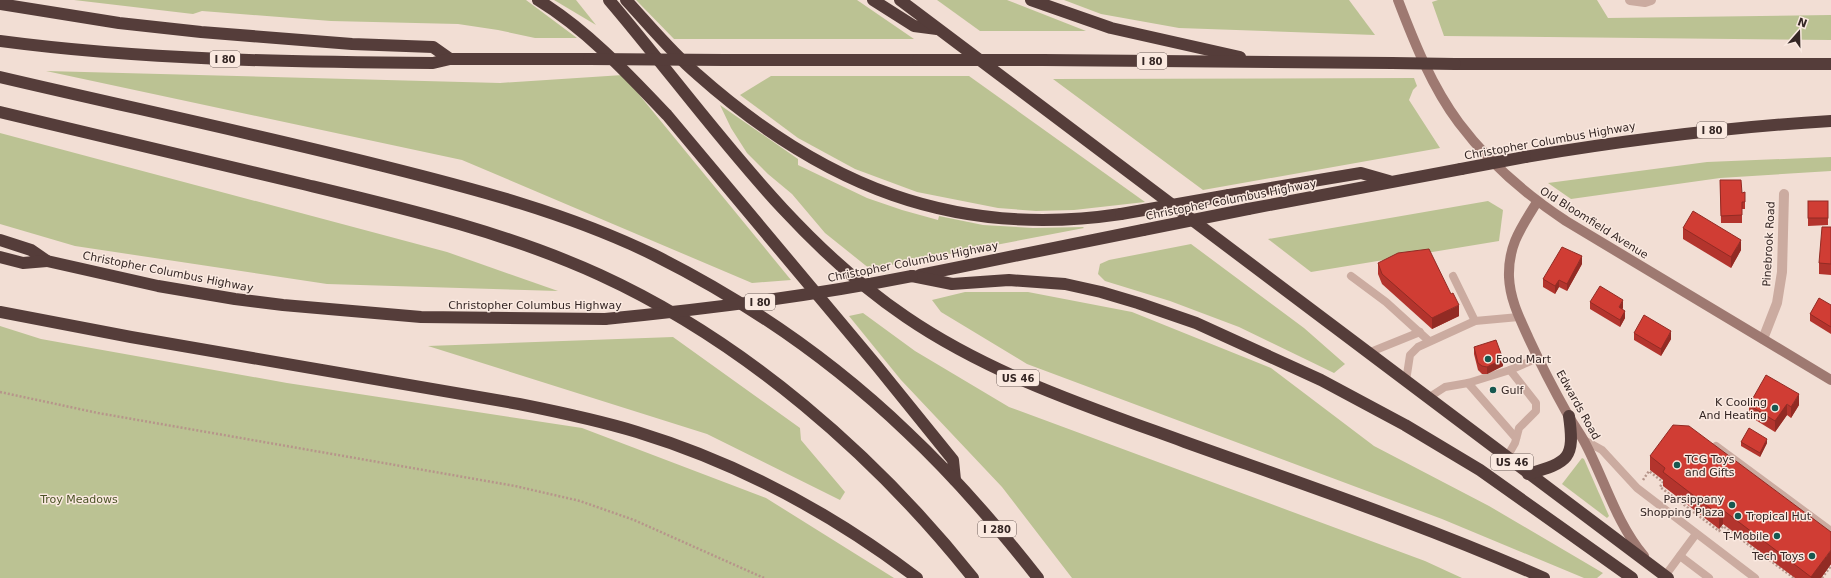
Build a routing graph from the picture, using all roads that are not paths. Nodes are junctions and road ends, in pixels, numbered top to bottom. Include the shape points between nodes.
1 (538, 0) edge
2 (610, 0) edge
3 (626, 0) edge
4 (874, 0) edge
5 (900, 0) edge
6 (1031, 0) edge
7 (1398, 0) edge
8 (1630, 0) edge
9 (1651, 0) edge
10 (0, 4) edge
11 (940, 30) junction
12 (0, 41) edge
13 (450, 59) junction
14 (1261, 62) junction
15 (1831, 64) edge
16 (0, 77) edge
17 (0, 112) edge
18 (1831, 121) edge
19 (1392, 182) junction
20 (1784, 194) dead end
21 (1537, 202) junction
22 (0, 240) edge
23 (0, 257) edge
24 (47, 261) junction
25 (912, 276) junction
26 (1351, 276) dead end
27 (1454, 276) dead end
28 (0, 312) edge
29 (1519, 318) junction
30 (1475, 321) junction
31 (1420, 332) junction
32 (1763, 339) junction
33 (1429, 341) junction
34 (1368, 353) junction
35 (1538, 358) junction
36 (1510, 370) junction
37 (1831, 380) edge
38 (1406, 381) junction
39 (1468, 383) junction
40 (1428, 398) junction
41 (1569, 416) junction
42 (1516, 438) junction
43 (1584, 440) junction
44 (1716, 446) edge
45 (1507, 457) junction
46 (1528, 474) junction
47 (955, 480) junction
48 (1831, 531) edge
49 (1696, 534) junction
50 (1680, 556) junction
51 (1663, 574) edge
52 (917, 578) edge
53 (973, 578) edge
54 (1038, 578) edge
55 (1544, 578) edge
56 (1632, 578) edge
57 (1709, 578) edge
58 (1755, 578) edge

1 - 47 highway via 577,27 667,115 953,460
2 - 55 highway, US 46 via 703,115 805,231 861,283 933,335 967,354 1043,389 1480,549
3 - 19 highway, bridge via 695,73 792,146 863,184 928,206 996,218 1057,221 1121,214 1361,173
4 - 11 highway via 914,26
5 - 11 highway, US 46
6 - 14 highway via 1111,28
7 - 21 street, Old Bloomfield Avenue via 1435,84 1458,122 1484,154
8 - 9 street
10 - 13 highway via 119,23 201,32 433,48
11 - 34 highway, US 46
12 - 13 highway, I 80 via 81,50 232,59 433,62
13 - 14 highway, I 80, bridge
14 - 15 highway, I 80, bridge
16 - 47 highway via 474,189 595,230 654,255 730,297 790,337 865,394
17 - 53 highway via 351,196 459,225 563,259 602,276 711,336 808,409 875,470 914,510
18 - 19 highway, Christopher Columbus Highway / I 80, bridge via 1689,133 1525,157
19 - 25 highway, Christopher Columbus Highway / I 80, bridge
20 - 32 street, Pinebrook Road via 1782,272 1777,302
21 - 29 street, Edwards Road via 1518,232 1511,252 1509,278
21 - 32 street, Old Bloomfield Avenue via 1595,240
22 - 24 highway, Christopher Columbus Highway / I 80 via 31,250
23 - 24 highway via 23,263
24 - 25 highway, Christopher Columbus Highway / I 80, bridge via 158,286 235,299 421,317 605,319 796,297
25 - 56 highway via 952,284 1009,280 1065,284 1116,296 1196,323 1321,380 1405,425 1480,470
26 - 31 lane
27 - 30 lane
28 - 52 highway via 139,339 519,404 637,432 736,469 794,498 849,530
29 - 30 lane
29 - 35 street, Edwards Road
30 - 33 lane
31 - 33 lane
31 - 34 lane
32 - 37 street, Old Bloomfield Avenue
33 - 38 lane via 1410,355
34 - 38 highway, US 46
35 - 36 lane
35 - 41 street, Edwards Road
36 - 39 lane
36 - 42 lane via 1536,403 1536,411 1519,428
38 - 40 highway, US 46
39 - 40 lane via 1445,387
39 - 42 lane
40 - 45 highway, US 46
41 - 43 street, Edwards Road
41 - 46 highway via 1572,444 1565,458 1551,467
42 - 45 lane
43 - 49 lane via 1602,450 1637,488
43 - 51 street, Edwards Road via 1635,546
44 - 48 lane
45 - 46 highway, US 46
46 - 51 highway, US 46
47 - 54 highway, I 280
49 - 50 lane
49 - 58 lane
50 - 51 lane
50 - 57 lane

